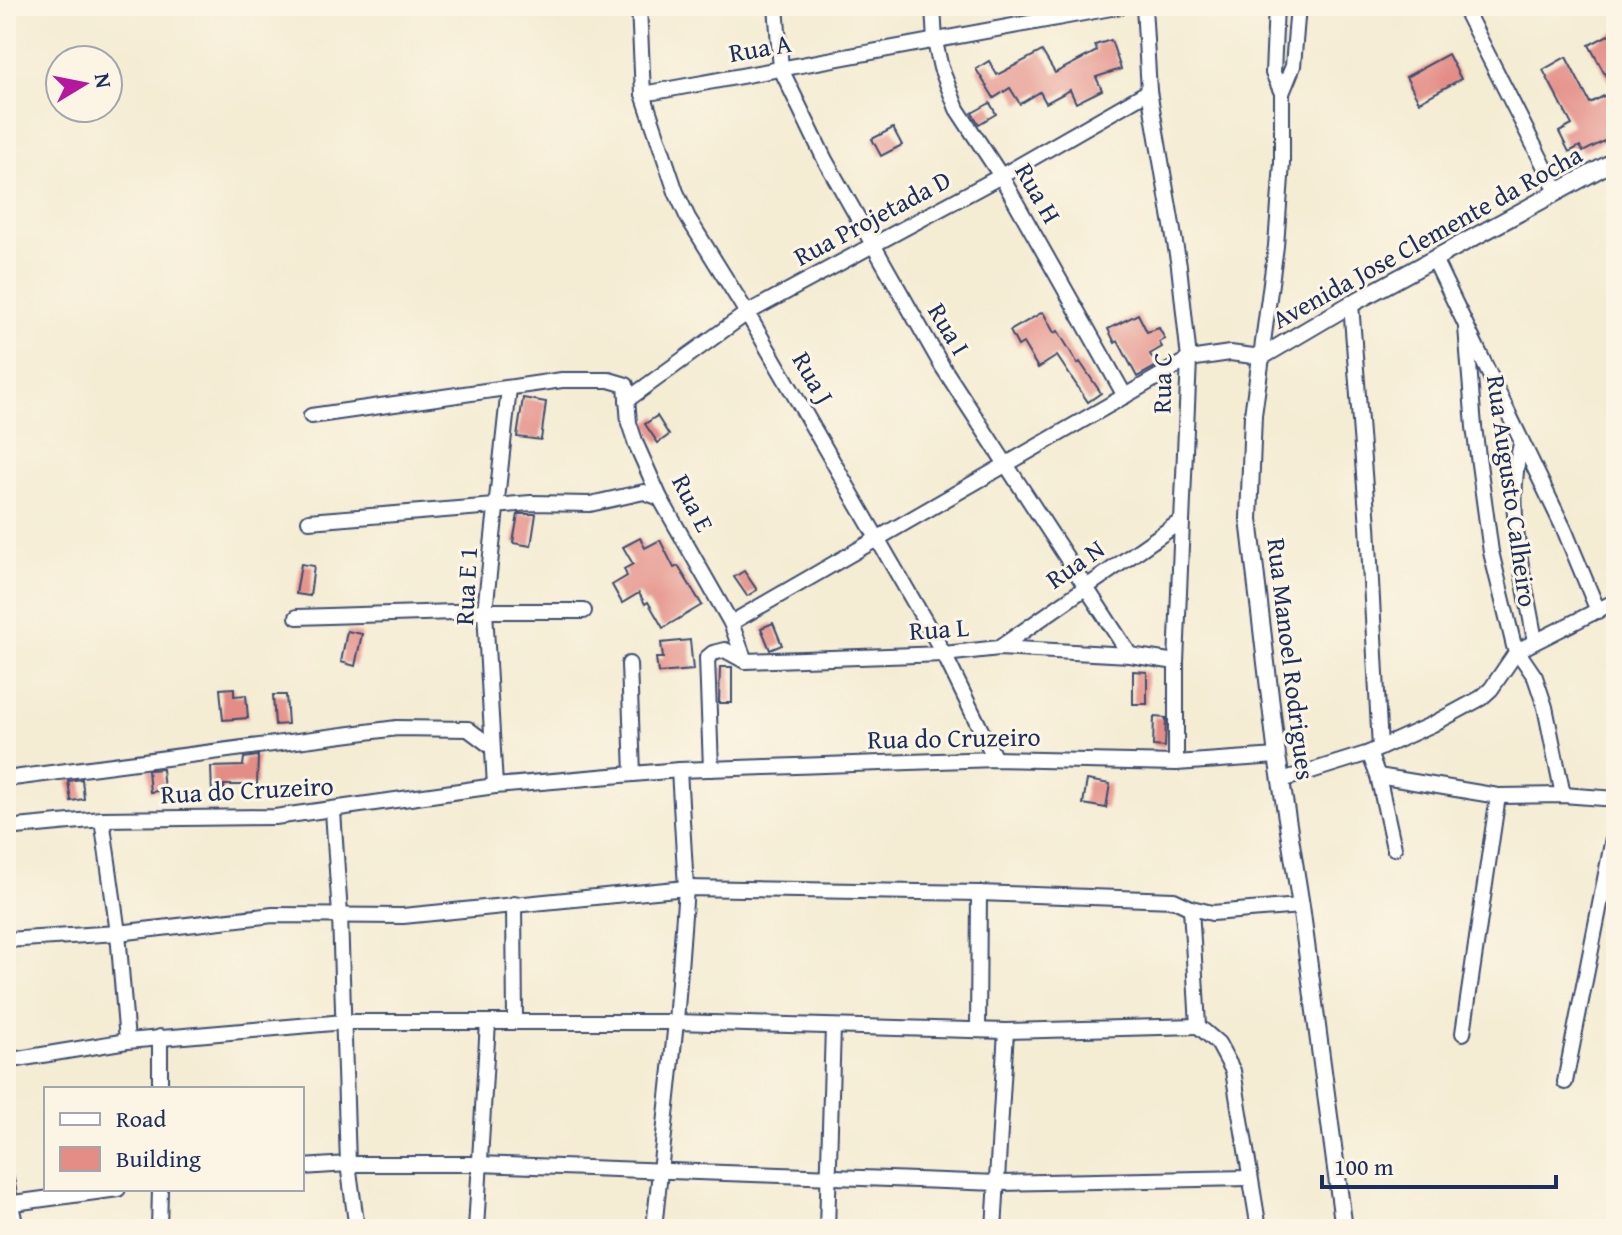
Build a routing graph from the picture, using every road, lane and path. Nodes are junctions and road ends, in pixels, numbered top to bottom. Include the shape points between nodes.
1 (639, 6) edge
2 (776, 6) edge
3 (933, 6) edge
4 (1122, 6) edge
5 (1144, 6) edge
6 (1277, 6) edge
7 (1298, 6) edge
8 (1463, 6) edge
9 (1069, 11) edge
10 (935, 42) junction
11 (781, 69) junction
12 (1149, 91) junction
13 (1282, 93) junction
14 (643, 94) junction
15 (1616, 160) edge
16 (1001, 176) junction
17 (1557, 191) junction
18 (871, 244) junction
19 (1434, 259) junction
20 (1351, 304) junction
21 (747, 313) junction
22 (1466, 327) junction
23 (1261, 357) junction
24 (1189, 359) junction
25 (509, 388) junction
26 (1125, 396) junction
27 (627, 400) junction
28 (311, 416) dead end
29 (1521, 444) junction
30 (1005, 465) junction
31 (660, 498) junction
32 (495, 506) junction
33 (309, 521) dead end
34 (1181, 521) junction
35 (880, 539) junction
36 (1084, 586) junction
37 (1616, 601) edge
38 (485, 611) junction
39 (584, 611) dead end
40 (1598, 611) junction
41 (297, 617) dead end
42 (731, 623) junction
43 (1535, 641) junction
44 (999, 648) junction
45 (1517, 651) junction
46 (944, 654) junction
47 (1130, 655) junction
48 (745, 661) junction
49 (1176, 662) junction
50 (629, 664) dead end
51 (492, 747) junction
52 (1374, 750) junction
53 (1277, 756) junction
54 (995, 759) junction
55 (1176, 763) junction
56 (711, 769) junction
57 (679, 770) junction
58 (633, 774) junction
59 (1378, 776) junction
60 (13, 778) dead end
61 (1282, 780) junction
62 (495, 786) junction
63 (1563, 795) junction
64 (1498, 796) junction
65 (1616, 799) edge
66 (333, 811) junction
67 (102, 819) junction
68 (1616, 823) edge
69 (6, 828) edge
70 (1394, 848) dead end
71 (686, 888) junction
72 (979, 893) junction
73 (514, 904) junction
74 (1301, 906) junction
75 (1191, 908) junction
76 (340, 915) junction
77 (118, 933) junction
78 (6, 940) edge
79 (515, 1021) junction
80 (344, 1022) junction
81 (488, 1022) junction
82 (676, 1022) junction
83 (1198, 1026) junction
84 (833, 1027) junction
85 (978, 1030) junction
86 (1006, 1031) junction
87 (1463, 1033) dead end
88 (160, 1037) junction
89 (127, 1041) junction
90 (6, 1061) edge
91 (1565, 1082) dead end
92 (160, 1087) edge
93 (348, 1164) junction
94 (478, 1164) junction
95 (304, 1167) edge
96 (658, 1169) junction
97 (829, 1178) junction
98 (1249, 1178) junction
99 (6, 1179) edge
100 (998, 1183) junction
101 (103, 1191) edge
102 (160, 1191) edge
103 (9, 1204) edge
104 (654, 1228) edge
105 (16, 1229) edge
106 (159, 1229) edge
107 (357, 1229) edge
108 (476, 1229) edge
109 (827, 1229) edge
110 (994, 1229) edge
111 (1259, 1229) edge
112 (1344, 1229) edge

1 - 14 street, Rua J
2 - 11 street, Rua I
3 - 10 street, Rua H
4 - 9 street, Rua A
5 - 12 street, Rua C
6 - 13 street via 1273,73
7 - 13 street via 1293,66
8 - 17 street
9 - 10 street, Rua A
10 - 11 street, Rua A
10 - 16 street, Rua H via 957,109
11 - 14 street, Rua A
11 - 18 street, Rua I
12 - 16 street, Rua Projetada D
12 - 24 street, Rua C
13 - 23 street, Rua Manoel Rodrigues via 1276,246
14 - 21 street, Rua J via 688,218
15 - 17 street, Avenida Jose Clemente da Rocha
16 - 18 street, Rua Projetada D
16 - 26 street, Rua H
17 - 19 street, Avenida Jose Clemente da Rocha
18 - 21 street, Rua Projetada D
18 - 30 street, Rua I
19 - 20 street, Avenida Jose Clemente da Rocha
19 - 22 street
20 - 23 street, Avenida Jose Clemente da Rocha
20 - 52 street via 1368,526
21 - 27 street, Rua Projetada D
21 - 35 street, Rua J
22 - 29 street
22 - 45 street, Rua Augusto Calheiro via 1491,552
23 - 24 street via 1230,353
23 - 53 street, Rua Manoel Rodrigues via 1249,519
24 - 26 street
24 - 34 street, Rua C
25 - 27 street via 609,380 626,385
25 - 28 street
25 - 32 street, Rua E 1
26 - 30 street
27 - 31 street, Rua E via 632,434
29 - 40 street
29 - 43 street via 1514,509
30 - 35 street
30 - 36 street, Rua I
31 - 32 street via 644,492 590,504
31 - 42 street, Rua E
32 - 33 street
32 - 38 street, Rua E 1
34 - 36 street, Rua N
34 - 49 street, Rua C
35 - 42 street
35 - 46 street, Rua J
36 - 44 street, Rua N
36 - 47 street, Rua I
37 - 40 street
38 - 39 street
38 - 41 street
38 - 51 street, Rua E 1
40 - 43 street
42 - 48 street
43 - 45 street
44 - 46 street, Rua L
44 - 47 street, Rua L
45 - 52 street via 1481,698
45 - 63 street, Rua Augusto Calheiro via 1539,688
46 - 48 street, Rua L
46 - 54 street, Rua J
47 - 49 street, Rua L
48 - 56 street, Rua L via 725,650 707,658
49 - 55 street, Rua C
50 - 58 street
51 - 60 street, Rua do Cruzeiro via 468,729 397,728
51 - 62 street, Rua E 1
52 - 59 street
52 - 61 street
53 - 55 street, Rua do Cruzeiro
53 - 61 street, Rua Manoel Rodrigues
54 - 55 street, Rua do Cruzeiro
54 - 56 street, Rua do Cruzeiro
56 - 57 street, Rua do Cruzeiro
57 - 58 street, Rua do Cruzeiro
57 - 71 street
58 - 62 street, Rua do Cruzeiro
59 - 64 street
59 - 70 street
61 - 74 street, Rua Manoel Rodrigues
62 - 66 street, Rua do Cruzeiro
63 - 64 street
63 - 65 street
64 - 87 street
66 - 67 street, Rua do Cruzeiro
66 - 76 street
67 - 69 street, Rua do Cruzeiro
67 - 77 street
68 - 91 street
71 - 72 street
71 - 73 street
71 - 82 street
72 - 75 street via 1174,900
72 - 85 street
73 - 76 street via 403,916
73 - 79 street
74 - 75 street via 1222,913
74 - 112 street, Rua Manoel Rodrigues
75 - 83 street
76 - 77 street via 273,915
76 - 80 street
77 - 78 street
77 - 89 street
79 - 81 street
79 - 82 street
80 - 81 street
80 - 88 street
80 - 93 street
81 - 94 street
82 - 84 street
82 - 96 street
83 - 86 street
83 - 98 street via 1218,1043 1233,1071
84 - 85 street
84 - 97 street
85 - 86 street
86 - 100 street
88 - 89 street
88 - 92 street
89 - 90 street
93 - 94 street
93 - 95 street
93 - 107 street
94 - 96 street
94 - 108 street
96 - 97 street
96 - 104 street
97 - 100 street
97 - 109 street
98 - 100 street
98 - 111 street
99 - 103 street
100 - 110 street
101 - 103 street
102 - 106 street
103 - 105 street

